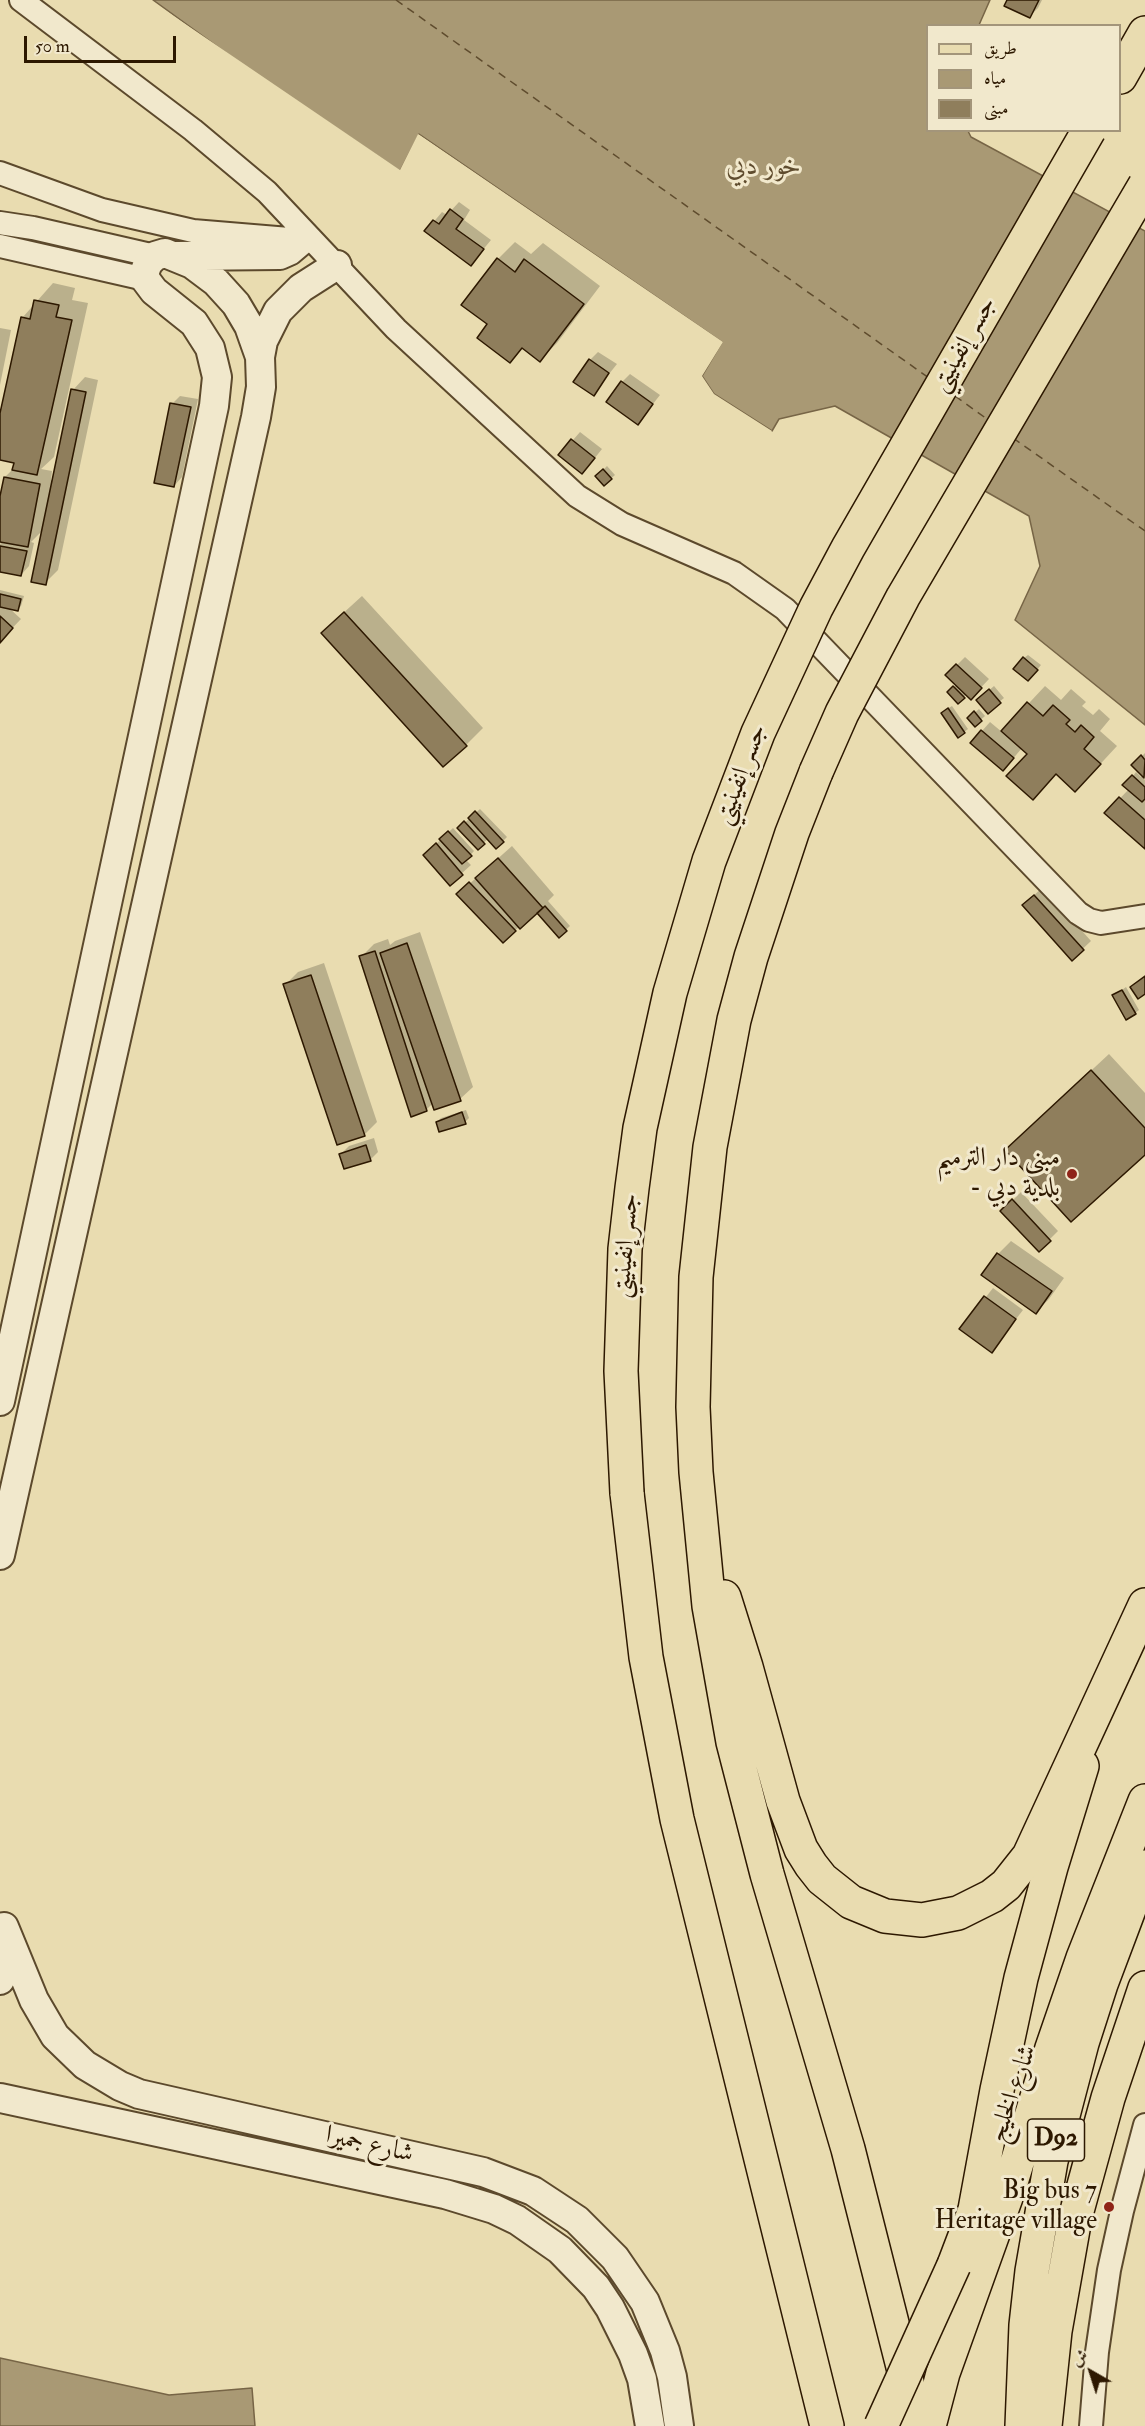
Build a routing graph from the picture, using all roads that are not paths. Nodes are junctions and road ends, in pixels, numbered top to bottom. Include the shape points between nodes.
1 (21, 0) edge
2 (1145, 33) edge
3 (1121, 74) edge
4 (1088, 132) edge
5 (0, 173) edge
6 (1145, 185) edge
7 (0, 223) edge
8 (308, 241) junction
9 (0, 246) edge
10 (158, 263) junction
11 (337, 265) junction
12 (260, 357) junction
13 (149, 712) junction
14 (188, 720) junction
15 (1145, 916) edge
16 (0, 1401) edge
17 (701, 1537) junction
18 (0, 1555) edge
19 (1145, 1605) edge
20 (1097, 1706) junction
21 (1145, 1801) edge
22 (1145, 1867) edge
23 (2, 1919) edge
24 (0, 1980) edge
25 (1145, 1988) edge
26 (0, 2098) edge
27 (1145, 2125) edge
28 (974, 2215) junction
29 (650, 2426) edge
30 (679, 2426) edge
31 (827, 2426) edge
32 (881, 2426) edge
33 (918, 2426) edge
34 (929, 2426) edge
35 (1022, 2426) edge
36 (1045, 2426) edge
37 (1090, 2426) edge

1 - 8 street via 231,160 267,192
2 - 3 main road
4 - 31 main road, جسر إنفينيتي, bridge via 816,608 758,733 709,861 670,993 640,1128 632,1188 622,1310 621,1391 627,1493 646,1657 677,1819
5 - 8 street via 102,210 193,231
6 - 17 main road, bridge via 872,654 816,772 774,884 734,1020 707,1169 693,1342
7 - 10 street via 33,228
8 - 10 street via 280,255
8 - 11 street
9 - 10 street
10 - 12 street via 192,264 216,282 249,326
10 - 13 street via 154,291 194,323 210,348 217,377
11 - 12 street via 284,305 263,341
11 - 15 street via 419,352 577,496 622,524 734,573 784,609 1078,913 1101,923
12 - 14 street via 256,417
13 - 14 street
13 - 16 street
14 - 18 street
17 - 20 main road via 736,1634 783,1801 801,1849 822,1879 868,1910 903,1919 940,1917 975,1906 1006,1885 1029,1856
17 - 33 main road via 720,1676 748,1809 845,2139
19 - 20 main road
20 - 28 main road via 1021,1978
21 - 28 main road, شارع الخليج via 1092,1901 1052,1989
21 - 34 main road, شارع الخليج via 1083,1958 1009,2189 943,2373
22 - 35 main road, شارع الخليج / D92 via 1098,1994 1051,2161 1029,2303
23 - 24 street via 5,1945
23 - 30 street, شارع جميرا via 34,2000 56,2036 85,2065 120,2086 483,2172 533,2191 577,2220 615,2258 645,2302 665,2351
25 - 36 main road via 1108,2098 1075,2218 1055,2331
26 - 29 street, شارع جميرا via 445,2194 517,2220 560,2250 596,2287 610,2308 642,2379
27 - 37 street via 1109,2270
28 - 32 main road, شارع الخليج, bridge

